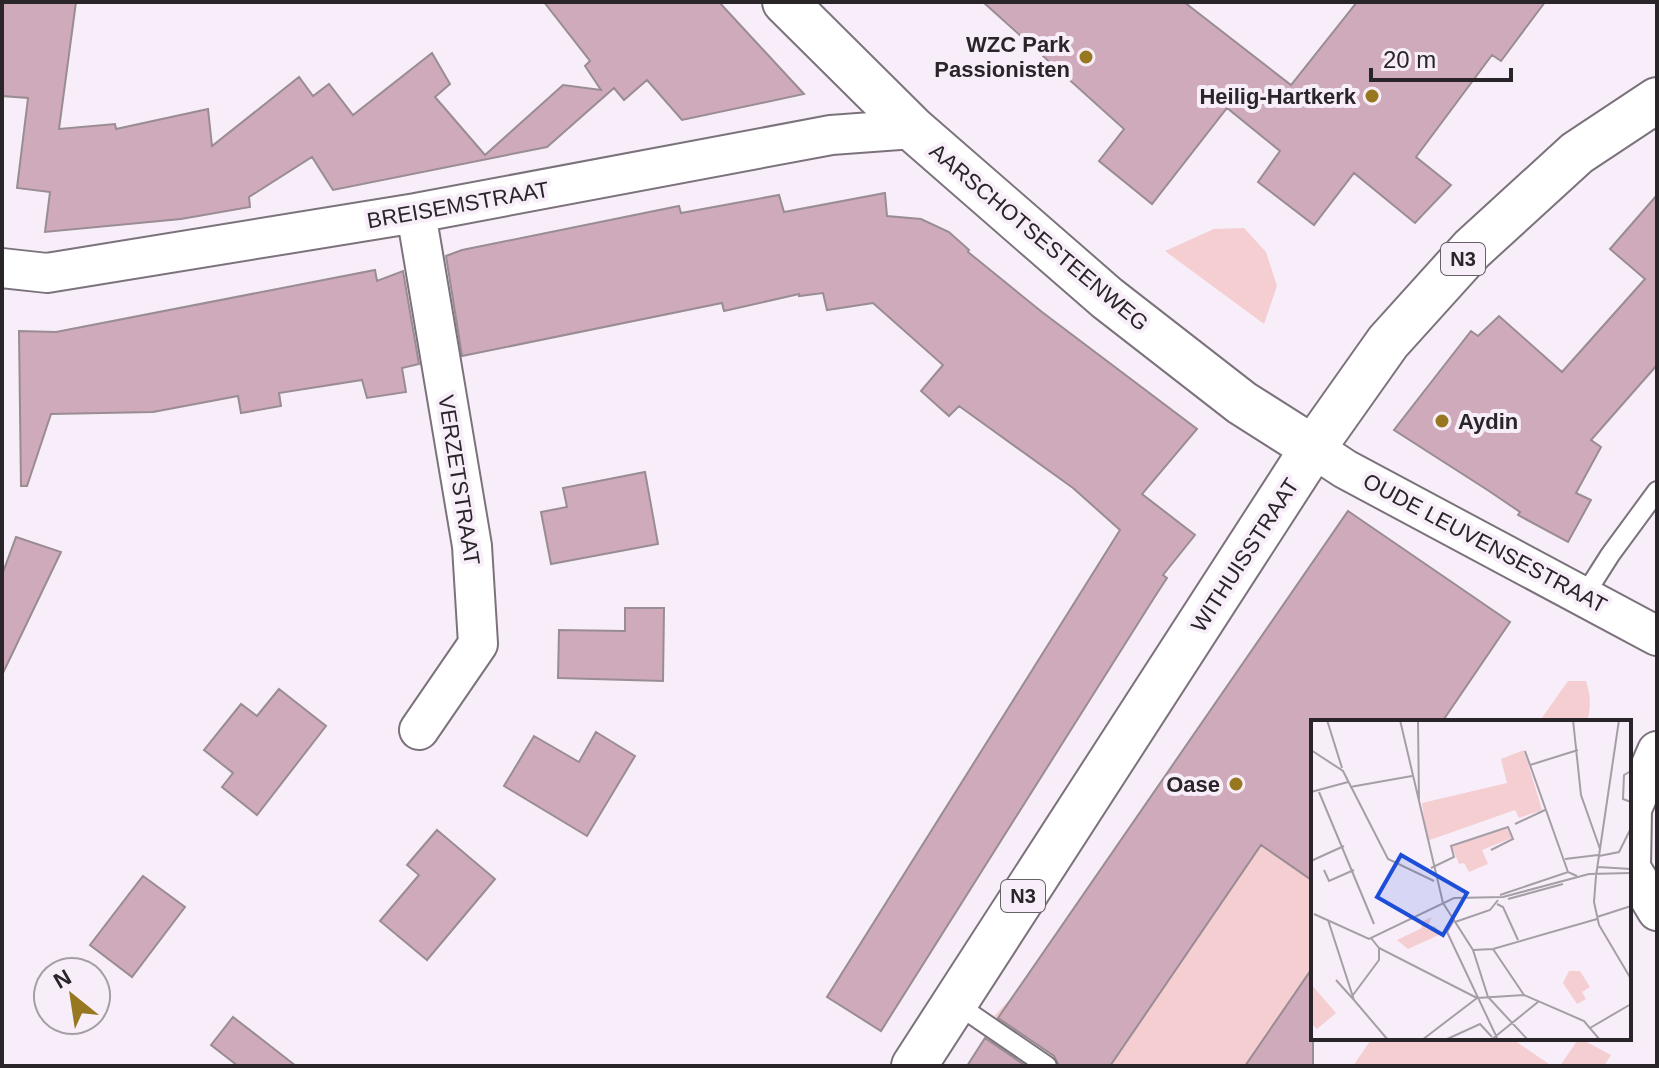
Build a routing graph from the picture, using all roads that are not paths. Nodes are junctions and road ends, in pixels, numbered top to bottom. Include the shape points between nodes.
1 (788, 5) edge
2 (1654, 99) edge
3 (913, 129) junction
4 (416, 213) junction
5 (2, 268) edge
6 (1313, 448) junction
7 (1657, 491) edge
8 (1584, 596) junction
9 (1657, 636) edge
10 (419, 730) dead end
11 (1657, 751) edge
12 (1657, 911) edge
13 (955, 1003) junction
14 (914, 1066) edge
15 (1047, 1066) edge

1 - 3 main road, AARSCHOTSESTEENWEG
2 - 6 main road, WITHUISSTRAAT / N3 via 1577,153 1472,249 1388,342
3 - 4 street, BREISEMSTRAAT via 831,135
3 - 6 main road, AARSCHOTSESTEENWEG via 1107,298 1242,403
4 - 5 street, BREISEMSTRAAT via 47,273
4 - 10 street, VERZETSTRAAT via 472,546 478,644
6 - 8 street, OUDE LEUVENSESTRAAT
6 - 13 main road, WITHUISSTRAAT / N3
7 - 8 lane
8 - 9 street, OUDE LEUVENSESTRAAT
11 - 12 street via 1632,809 1631,868
13 - 14 main road, WITHUISSTRAAT / N3
13 - 15 lane

